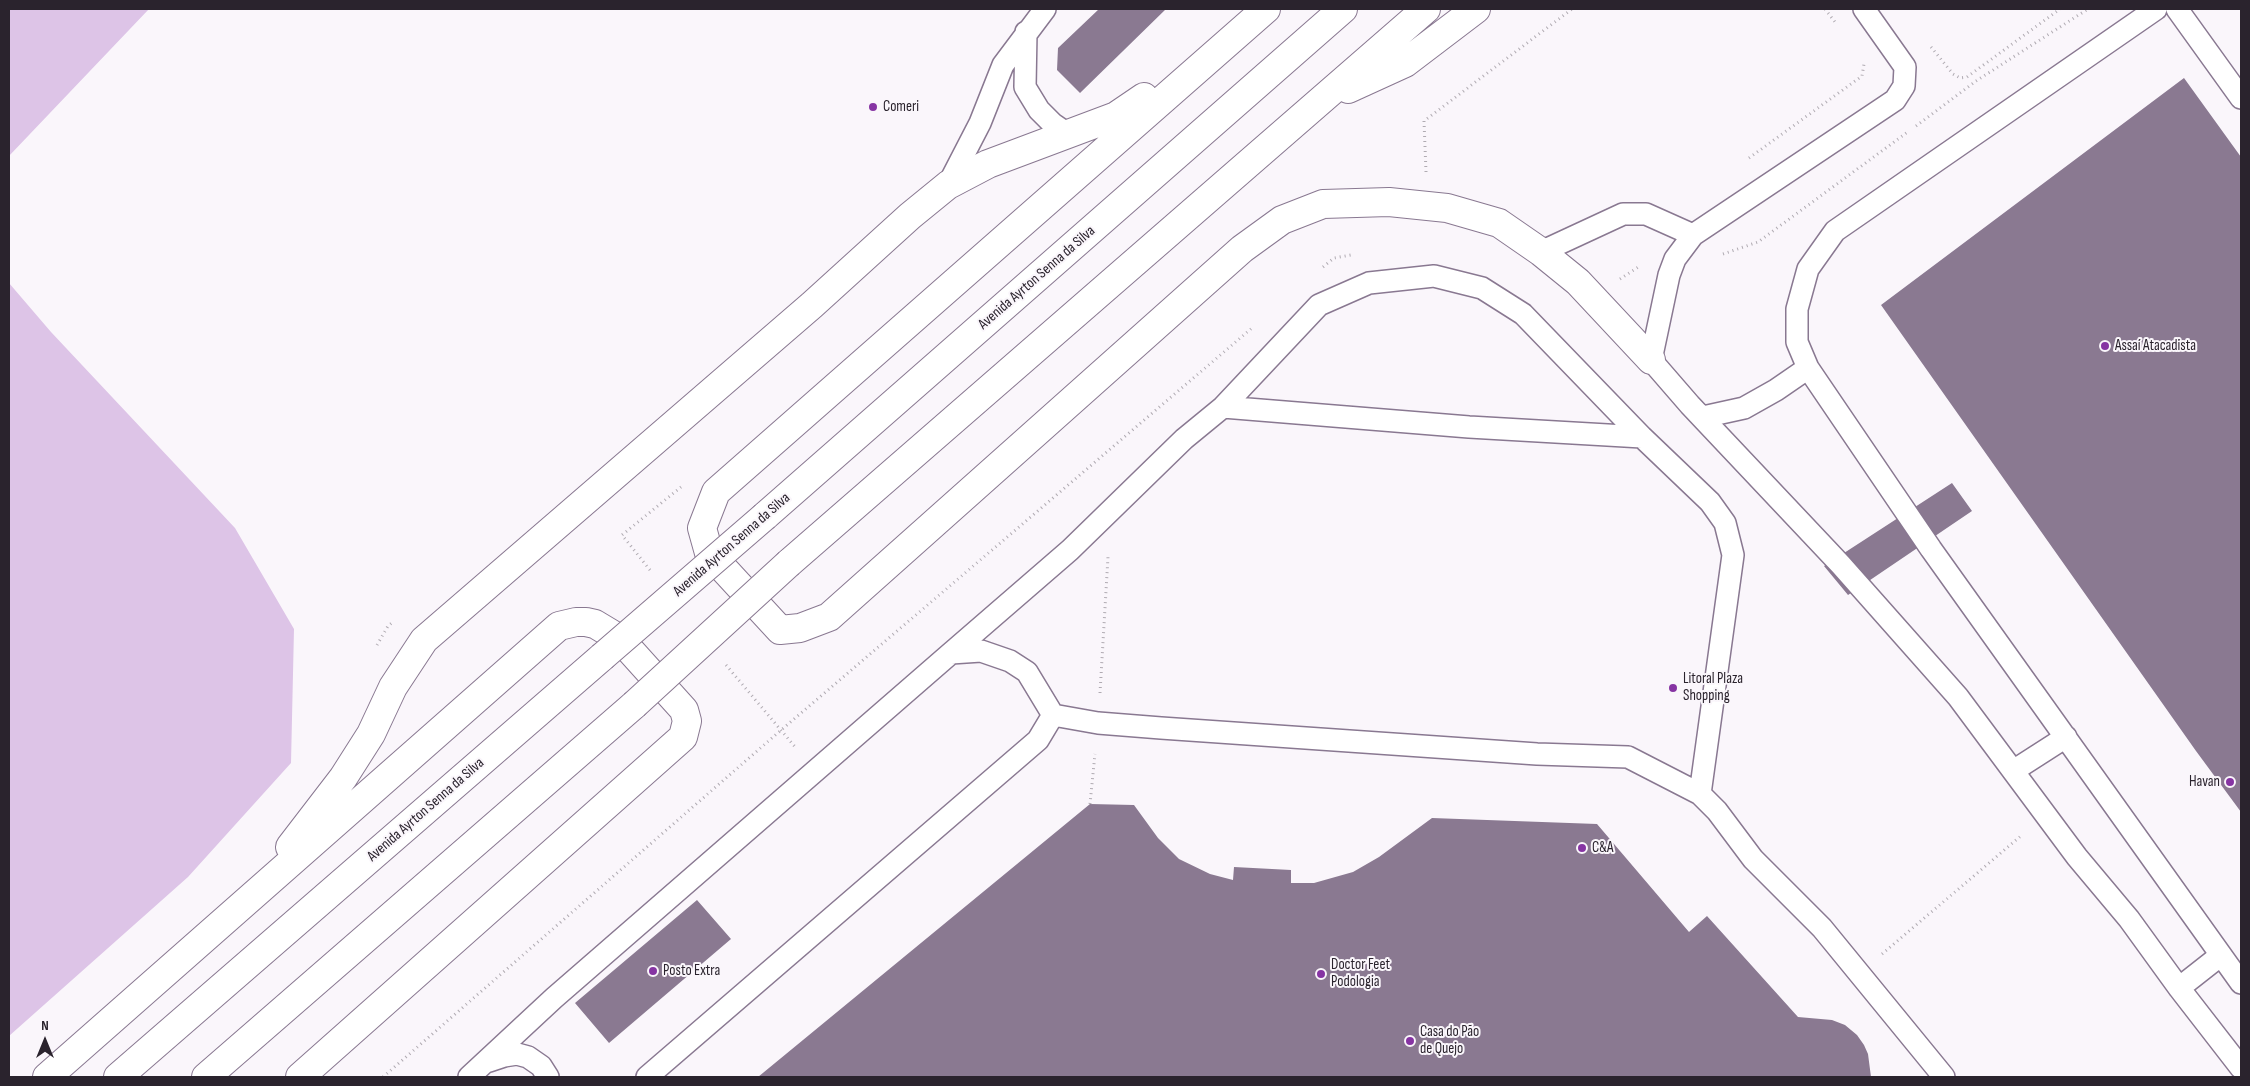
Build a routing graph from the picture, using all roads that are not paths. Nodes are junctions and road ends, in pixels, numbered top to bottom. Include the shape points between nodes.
1 (1045, 9) edge
2 (1266, 9) edge
3 (1343, 9) edge
4 (1426, 9) edge
5 (1476, 9) edge
6 (1864, 9) edge
7 (2156, 9) edge
8 (2177, 9) edge
9 (1026, 32) junction
10 (1237, 35) junction
11 (2241, 98) edge
12 (1322, 101) junction
13 (1069, 135) junction
14 (948, 185) junction
15 (1693, 235) junction
16 (1541, 252) junction
17 (1652, 360) junction
18 (1808, 368) junction
19 (1223, 407) junction
20 (1702, 417) junction
21 (1642, 437) junction
22 (950, 653) junction
23 (1053, 715) junction
24 (2066, 737) junction
25 (2013, 771) junction
26 (1700, 794) junction
27 (256, 892) junction
28 (2221, 955) junction
29 (2241, 984) edge
30 (2179, 988) junction
31 (485, 1063) junction
32 (2241, 1068) edge
33 (47, 1077) edge
34 (118, 1077) edge
35 (206, 1077) edge
36 (300, 1077) edge
37 (469, 1077) edge
38 (548, 1077) edge
39 (647, 1077) edge
40 (1944, 1077) edge

1 - 9 lane
2 - 10 highway
3 - 34 highway, Avenida Ayrton Senna da Silva, bridge
4 - 12 highway
5 - 12 highway via 1405,63
6 - 15 lane via 1905,67 1904,86 1895,100
7 - 18 lane via 1835,231 1808,269 1796,309 1796,342
8 - 11 lane
9 - 13 lane via 1025,87 1039,110
9 - 14 lane via 1003,65 980,123
10 - 13 highway via 1116,116
10 - 16 highway via 716,492 702,528 709,553 780,630 800,628 829,617 1242,249 1282,220 1323,204 1389,202 1447,208 1499,223
12 - 35 highway, bridge via 789,563 634,705
13 - 14 highway via 988,164
14 - 27 highway via 424,640 394,687 372,734 343,778
15 - 16 lane via 1646,214 1623,214
15 - 17 lane via 1675,259 1669,275
16 - 17 highway via 1593,297
17 - 20 lane
18 - 20 lane via 1744,408
18 - 24 lane via 1931,549
19 - 21 lane
19 - 21 lane via 1319,305 1369,283 1434,276 1482,288 1523,314
19 - 22 lane via 1184,439 1070,550
20 - 25 lane via 1841,565 1958,697
21 - 26 lane via 1710,502 1725,523 1733,555
22 - 23 lane via 981,651 1010,661 1027,672
22 - 31 lane via 554,998
23 - 26 lane via 1098,723 1161,728 1537,754 1628,757
23 - 39 lane via 1038,740
24 - 25 lane
24 - 28 lane
25 - 30 lane
26 - 40 lane via 1753,859 1822,928
27 - 33 highway
27 - 36 highway via 559,626 586,622 620,639 684,710 686,728 683,737 671,749
28 - 29 lane
28 - 30 lane
30 - 32 lane
31 - 37 lane
31 - 38 lane via 516,1054 541,1066

